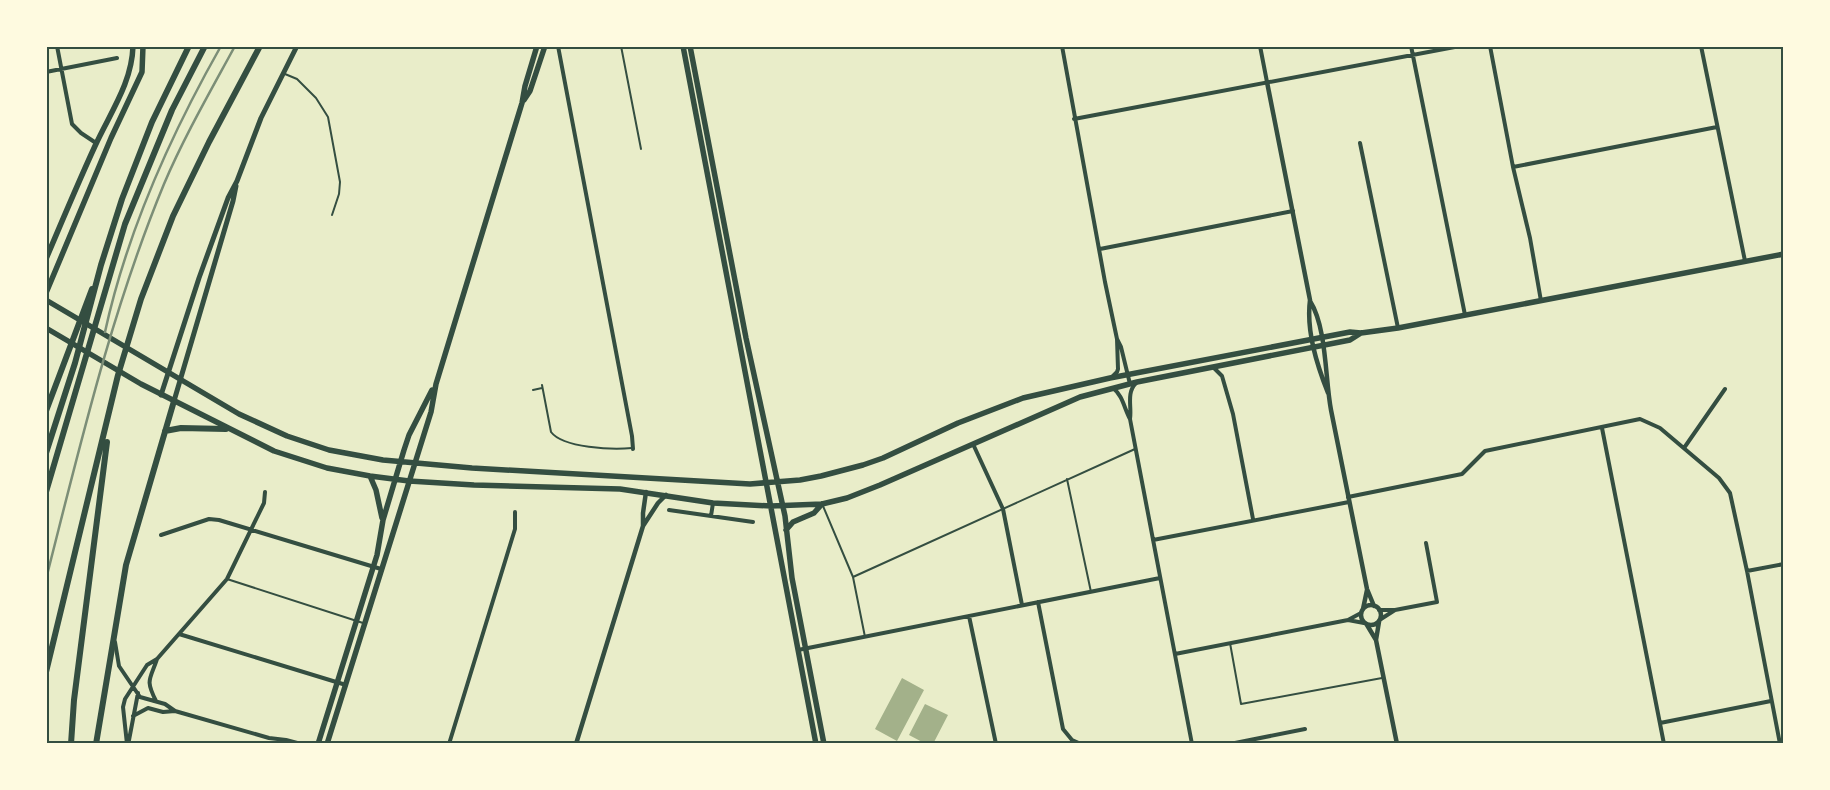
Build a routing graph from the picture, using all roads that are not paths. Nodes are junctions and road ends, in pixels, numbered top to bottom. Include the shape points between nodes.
1 (57, 46) edge
2 (133, 46) edge
3 (143, 46) edge
4 (189, 46) edge
5 (205, 46) edge
6 (260, 46) edge
7 (297, 46) edge
8 (537, 46) edge
9 (545, 46) edge
10 (558, 46) edge
11 (621, 46) edge
12 (683, 46) edge
13 (690, 46) edge
14 (1062, 46) edge
15 (1260, 46) edge
16 (1411, 46) edge
17 (1460, 46) edge
18 (1490, 46) edge
19 (1701, 46) edge
20 (1413, 55) junction
21 (117, 58) dead end
22 (62, 69) junction
23 (46, 72) edge
24 (283, 73) junction
25 (1267, 82) junction
26 (522, 103) junction
27 (1074, 119) junction
28 (1717, 127) junction
29 (96, 143) junction
30 (1360, 143) dead end
31 (641, 149) dead end
32 (1513, 168) junction
33 (237, 181) junction
34 (1293, 211) junction
35 (332, 215) dead end
36 (1100, 249) junction
37 (1784, 254) edge
38 (46, 258) edge
39 (1745, 261) junction
40 (101, 265) junction
41 (46, 293) edge
42 (46, 300) edge
43 (1310, 300) junction
44 (1541, 301) junction
45 (1465, 315) junction
46 (46, 328) edge
47 (1398, 328) junction
48 (1361, 333) junction
49 (1321, 337) junction
50 (1117, 339) junction
51 (1313, 339) junction
52 (1322, 346) junction
53 (1314, 348) junction
54 (1213, 368) junction
55 (168, 373) junction
56 (1128, 374) junction
57 (1110, 378) junction
58 (181, 380) junction
59 (1137, 382) junction
60 (436, 384) junction
61 (1130, 384) junction
62 (1113, 388) junction
63 (1725, 389) dead end
64 (533, 390) dead end
65 (1328, 393) junction
66 (161, 395) junction
67 (174, 401) junction
68 (46, 412) edge
69 (110, 413) junction
70 (1130, 419) junction
71 (226, 428) junction
72 (1602, 428) junction
73 (165, 431) junction
74 (973, 444) junction
75 (633, 448) joint
76 (1136, 448) junction
77 (1684, 448) junction
78 (46, 453) edge
79 (400, 462) junction
80 (415, 463) junction
81 (370, 476) junction
82 (395, 479) junction
83 (1067, 479) junction
84 (409, 481) junction
85 (776, 482) junction
86 (766, 483) junction
87 (46, 492) edge
88 (265, 492) dead end
89 (646, 492) junction
90 (666, 495) junction
91 (1349, 499) junction
92 (713, 503) junction
93 (822, 504) junction
94 (782, 505) junction
95 (770, 506) junction
96 (1003, 509) junction
97 (669, 510) dead end
98 (515, 512) dead end
99 (711, 516) junction
100 (1253, 519) junction
101 (383, 520) junction
102 (753, 522) dead end
103 (643, 526) junction
104 (252, 529) junction
105 (786, 530) junction
106 (161, 535) dead end
107 (1153, 540) junction
108 (1426, 543) dead end
109 (1784, 564) edge
110 (374, 567) junction
111 (381, 569) junction
112 (1747, 571) junction
113 (853, 577) junction
114 (1160, 578) junction
115 (227, 579) junction
116 (1367, 589) junction
117 (1091, 592) junction
118 (1038, 602) junction
119 (1022, 605) junction
120 (1374, 606) junction
121 (1380, 610) junction
122 (1395, 610) junction
123 (1362, 611) junction
124 (969, 616) junction
125 (1348, 620) junction
126 (1380, 620) junction
127 (357, 621) junction
128 (364, 623) junction
129 (1366, 624) junction
130 (114, 629) junction
131 (179, 634) junction
132 (864, 637) junction
133 (1376, 640) junction
134 (1230, 643) junction
135 (805, 648) junction
136 (798, 650) junction
137 (1175, 654) junction
138 (158, 659) junction
139 (46, 672) edge
140 (1383, 677) junction
141 (338, 683) junction
142 (346, 685) junction
143 (132, 686) junction
144 (138, 693) junction
145 (157, 701) junction
146 (1771, 701) junction
147 (175, 711) junction
148 (133, 716) junction
149 (1660, 724) junction
150 (1305, 729) dead end
151 (269, 738) junction
152 (1070, 742) edge
153 (70, 744) edge
154 (96, 744) edge
155 (128, 744) edge
156 (276, 744) edge
157 (301, 744) edge
158 (318, 744) edge
159 (327, 744) edge
160 (449, 744) edge
161 (576, 744) edge
162 (816, 744) edge
163 (824, 744) edge
164 (996, 744) edge
165 (1081, 744) edge
166 (1192, 744) edge
167 (1230, 744) edge
168 (1397, 744) edge
169 (1664, 744) edge
170 (1780, 744) edge

1 - 22 street
2 - 29 main road via 128,79
3 - 41 main road via 142,72
4 - 40 highway via 143,145
5 - 87 highway via 172,110 125,224
6 - 69 highway via 209,142 156,258 130,332
7 - 24 main road
8 - 26 main road
9 - 26 main road via 530,91
10 - 75 street
11 - 31 lane
12 - 86 main road
13 - 85 main road
14 - 27 street
15 - 25 street
16 - 20 street
17 - 20 street
18 - 32 street
19 - 28 street
20 - 25 street
20 - 45 street
21 - 22 street
22 - 23 street
22 - 29 street via 72,124
24 - 33 main road via 261,118
24 - 35 lane via 297,80 316,98 328,117 340,182
25 - 27 street
25 - 34 street
26 - 60 main road
27 - 36 street
28 - 32 street
28 - 39 street
29 - 38 main road
30 - 47 street
32 - 44 street
33 - 55 main road via 202,269
33 - 58 main road via 234,201
34 - 36 street
34 - 43 street
36 - 50 street
37 - 39 main road
39 - 44 main road
40 - 68 highway
40 - 78 highway via 75,363
42 - 55 main road
43 - 49 street via 1316,311
43 - 51 street via 1308,313
44 - 45 main road
45 - 47 main road
46 - 66 main road
47 - 48 main road
48 - 49 main road
48 - 52 main road via 1350,340
49 - 51 main road
49 - 52 street
50 - 56 street
50 - 57 street via 1118,369
51 - 53 street
51 - 56 main road
52 - 53 main road
52 - 65 street
53 - 54 main road
53 - 65 street
54 - 59 main road
54 - 100 street via 1222,376 1233,414
55 - 58 main road
55 - 66 main road
56 - 57 main road
56 - 61 street
57 - 85 main road via 1014,401 958,422 863,465 821,476
58 - 67 main road
58 - 79 main road via 239,414 287,436 329,450
59 - 61 main road
59 - 70 street via 1130,395
60 - 79 main road
60 - 80 main road
61 - 62 main road
62 - 70 street via 1123,400
62 - 74 main road via 1080,397
63 - 77 street
64 - 75 lane via 542,387 554,437 597,448
65 - 91 street
66 - 67 main road
67 - 71 main road
67 - 73 highway
69 - 139 highway
69 - 153 highway
70 - 76 street
71 - 73 highway
71 - 81 main road via 274,452
72 - 77 street via 1640,420 1660,428
72 - 91 street via 1485,451 1462,474
72 - 149 street
73 - 130 highway via 126,565
74 - 93 main road via 847,498
74 - 96 street
76 - 83 lane
76 - 107 street
77 - 112 street via 1719,478 1730,493
79 - 80 main road
79 - 82 main road
80 - 84 main road
80 - 86 main road via 541,473
81 - 82 main road
81 - 101 main road
82 - 84 main road
82 - 101 main road
83 - 96 lane
83 - 117 lane
84 - 89 main road
84 - 111 main road
85 - 86 main road
85 - 94 main road
86 - 95 main road
88 - 104 street via 264,503
89 - 90 main road
89 - 103 street
90 - 92 main road
90 - 103 street
91 - 100 street
91 - 116 street
92 - 95 main road
92 - 99 street
93 - 94 main road
93 - 105 main road via 814,513 793,522
93 - 113 lane
94 - 95 main road
94 - 105 main road
95 - 136 main road
96 - 113 lane
96 - 119 street
97 - 99 street
98 - 160 street via 515,529
99 - 102 street
100 - 107 street
101 - 110 main road
103 - 161 street
104 - 106 street via 209,519
104 - 110 street
104 - 115 street
105 - 135 main road
107 - 114 street
108 - 122 street via 1437,602
109 - 112 street
110 - 111 street
110 - 127 main road
111 - 128 main road
112 - 146 street
113 - 132 lane
114 - 117 street
114 - 137 street
115 - 127 lane
115 - 131 street
116 - 120 street
116 - 123 street
117 - 118 street
118 - 119 street
118 - 152 street via 1063,729
119 - 124 street
120 - 121 street
120 - 123 street
121 - 122 street
121 - 126 street
122 - 126 street
123 - 125 street
123 - 129 street via 1361,618
124 - 132 street
124 - 164 street
125 - 129 street
125 - 134 street
126 - 129 street via 1374,625
126 - 133 street
127 - 128 lane
127 - 141 main road
128 - 142 main road
129 - 133 street
130 - 143 street via 119,666
130 - 154 highway
131 - 138 street
131 - 141 street
132 - 135 street
133 - 140 street
134 - 137 street
134 - 140 lane via 1241,704
135 - 136 street
135 - 163 main road
136 - 162 main road
137 - 166 street
138 - 143 street via 147,665
138 - 145 street via 149,682
140 - 168 street
141 - 142 street
141 - 158 main road
142 - 159 main road
143 - 144 street
143 - 155 street via 124,704
144 - 145 street
144 - 148 street
145 - 147 street
146 - 149 street
146 - 170 street
147 - 148 street via 148,708
147 - 151 street
148 - 155 street
149 - 169 street
150 - 167 street
151 - 156 street
151 - 157 street
152 - 165 street

